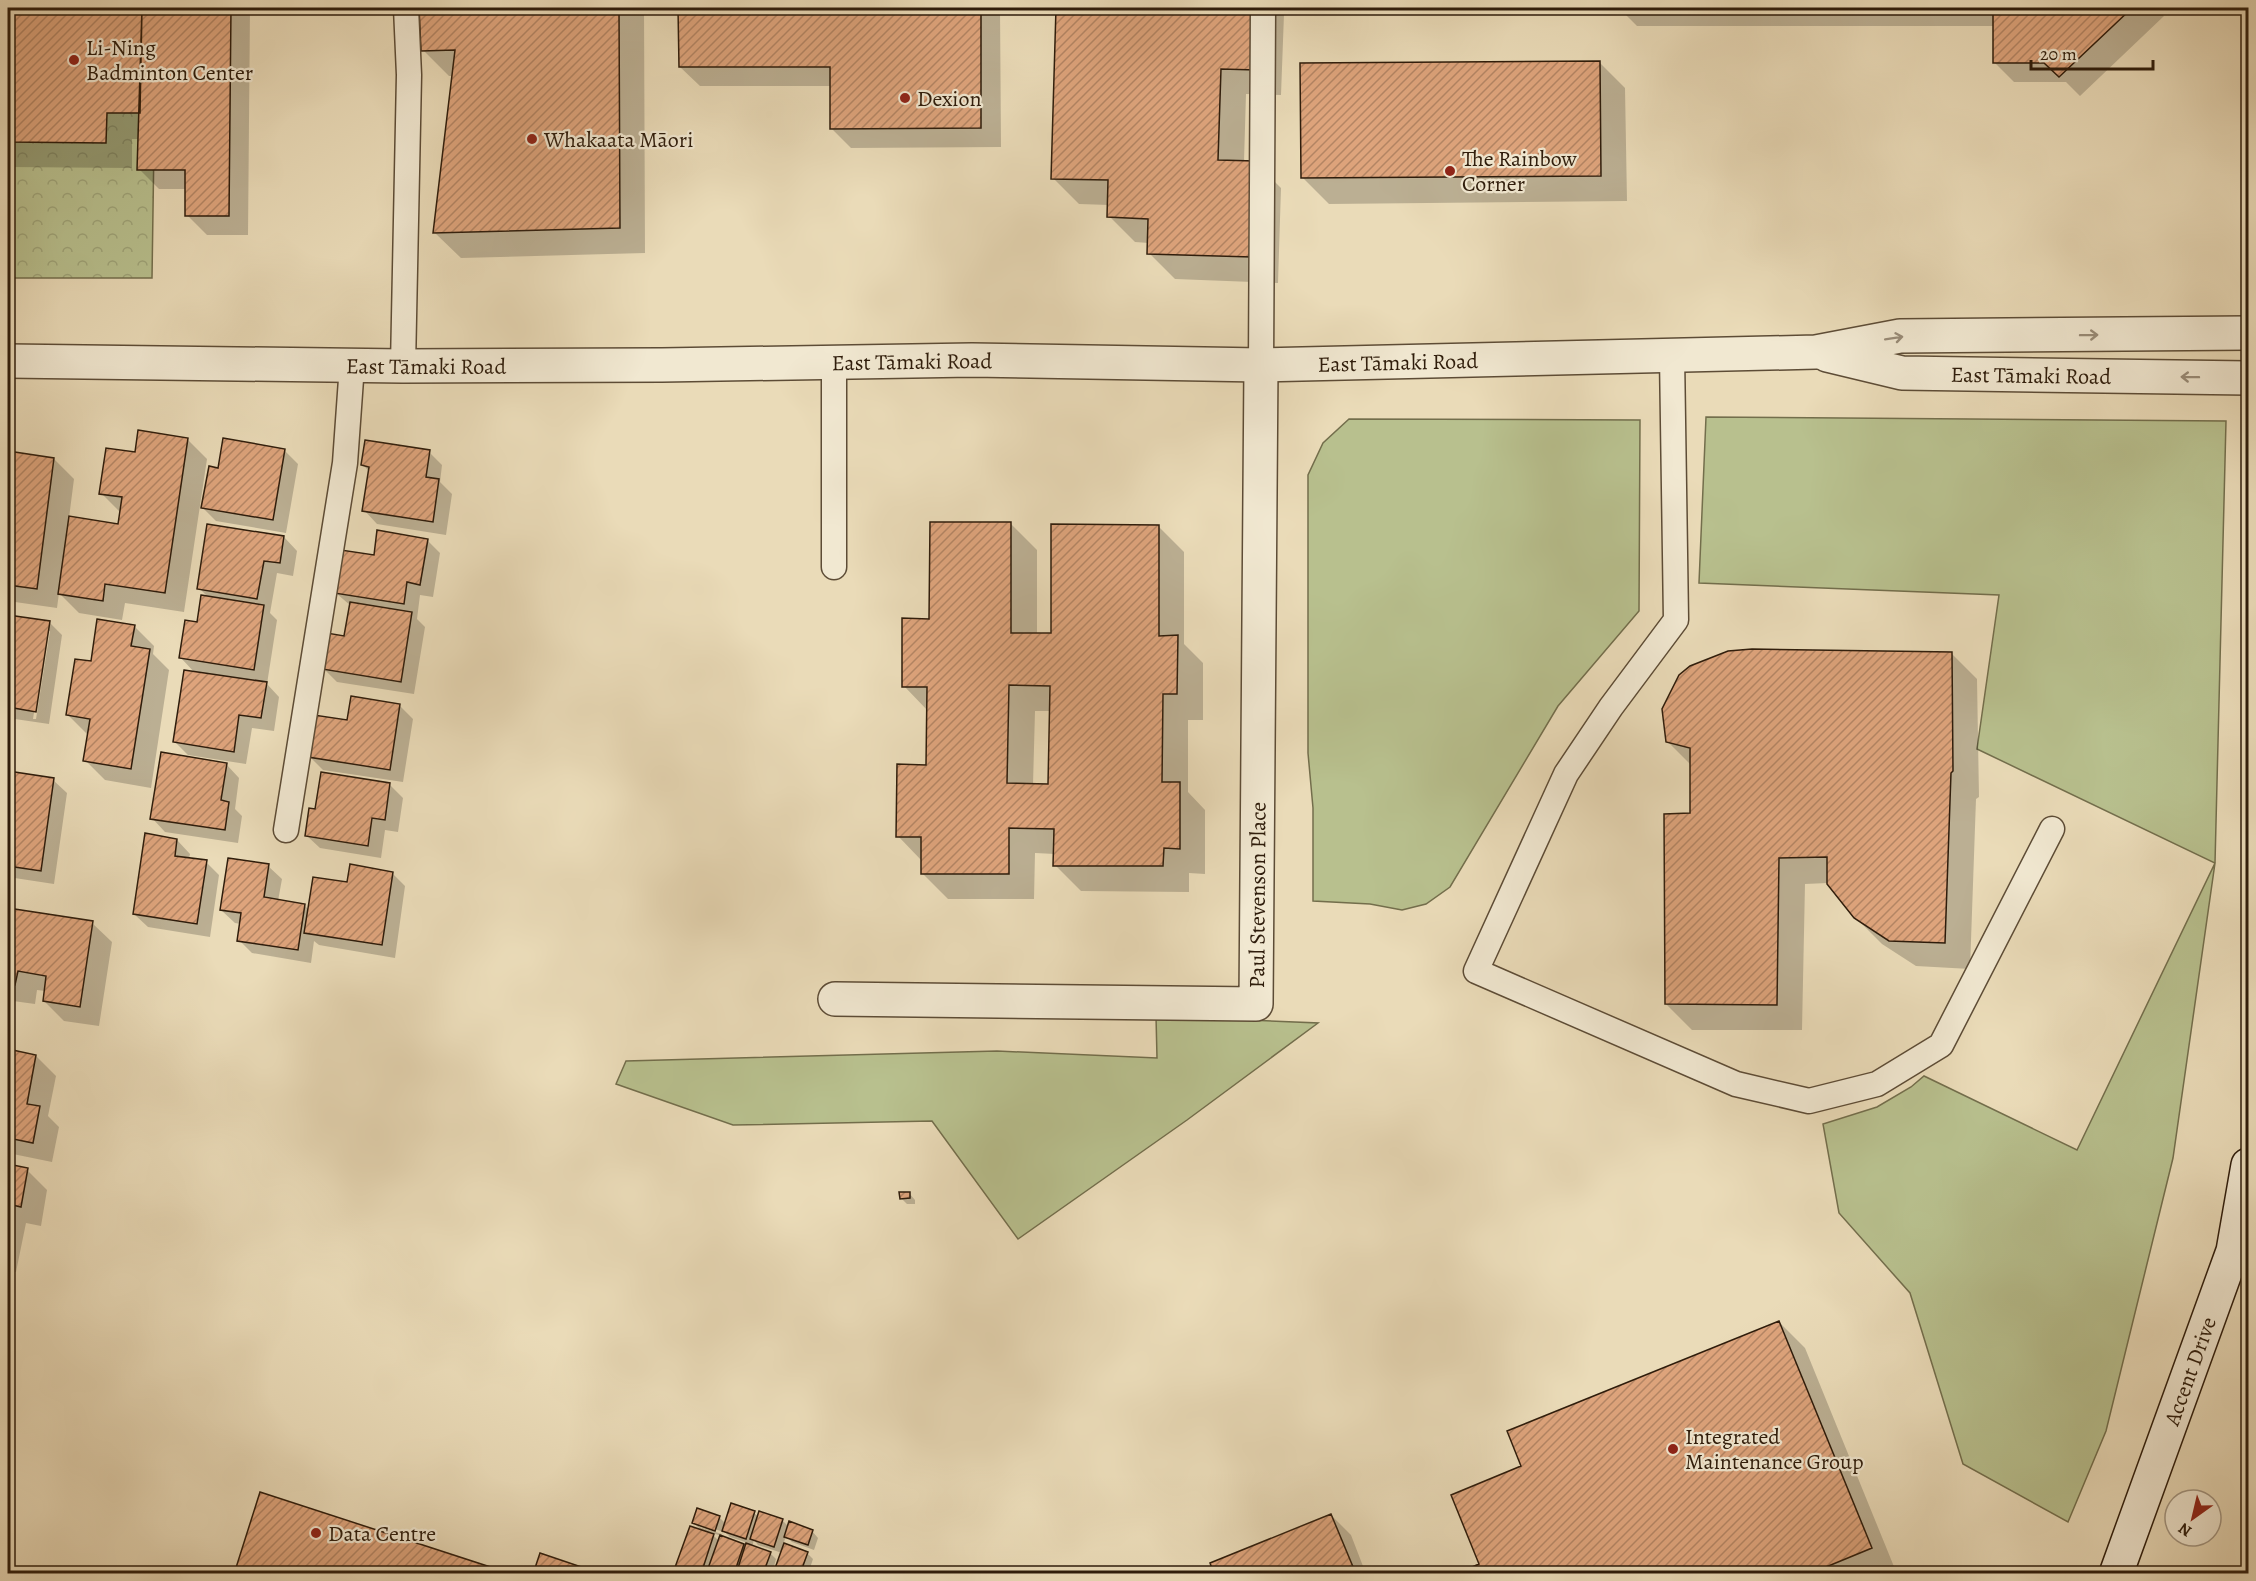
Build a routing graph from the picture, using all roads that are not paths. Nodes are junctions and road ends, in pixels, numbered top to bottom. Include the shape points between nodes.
1 (406, 8) edge
2 (1263, 8) edge
3 (2248, 333) edge
4 (1816, 352) junction
5 (1672, 355) junction
6 (8, 361) edge
7 (834, 362) junction
8 (352, 365) junction
9 (1261, 365) junction
10 (403, 366) junction
11 (2248, 378) edge
12 (834, 567) dead end
13 (2052, 829) dead end
14 (286, 830) dead end
15 (835, 999) dead end
16 (2248, 1165) edge
17 (2116, 1574) edge

1 - 10 lane via 409,75
2 - 9 lane
4 -> 3 street, East Tāmaki Road via 1900,336
4 - 5 street, East Tāmaki Road
11 -> 4 street, East Tāmaki Road via 1902,373
5 - 9 street, East Tāmaki Road
5 - 13 lane via 1676,620 1566,774 1476,971 1736,1084 1809,1101 1877,1084 1941,1045
6 - 8 street, East Tāmaki Road
7 - 9 street, East Tāmaki Road
7 - 10 street, East Tāmaki Road
7 - 12 lane
8 - 10 street, East Tāmaki Road
8 - 14 lane via 345,463
9 - 15 street, Paul Stevenson Place via 1256,1004
16 - 17 street, Accent Drive via 2233,1251

